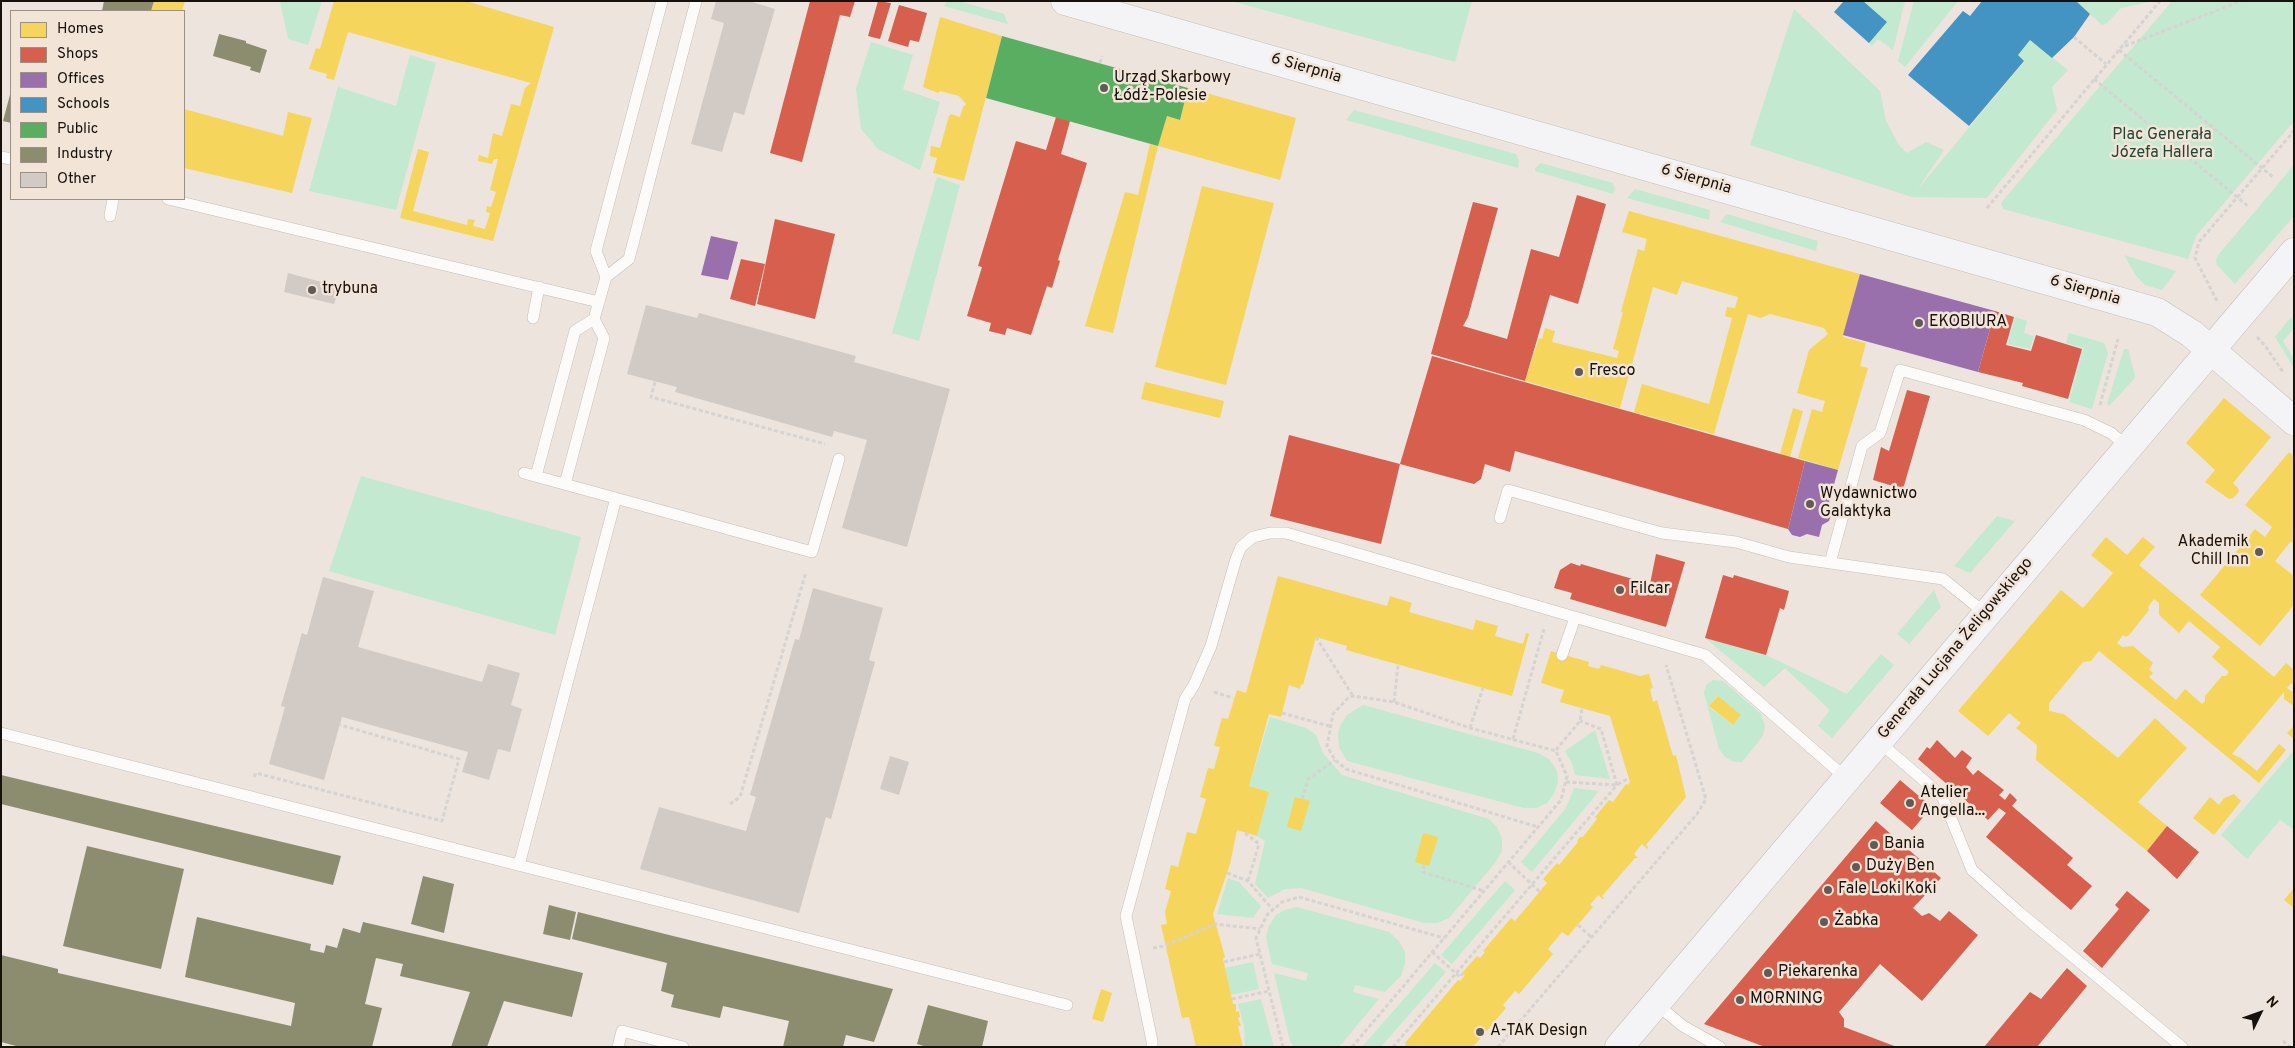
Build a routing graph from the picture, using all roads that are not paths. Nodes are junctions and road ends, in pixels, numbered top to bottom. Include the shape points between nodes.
1 (662, 1) edge
2 (696, 1) edge
3 (1065, 1) edge
4 (113, 200) edge
5 (172, 200) edge
6 (110, 216) dead end
7 (2294, 252) edge
8 (606, 277) junction
9 (539, 287) junction
10 (599, 302) junction
11 (533, 318) dead end
12 (594, 319) junction
13 (2210, 350) junction
14 (2294, 421) edge
15 (2128, 447) junction
16 (839, 459) road end
17 (524, 473) dead end
18 (536, 476) junction
19 (566, 484) junction
20 (616, 498) junction
21 (1500, 518) dead end
22 (1830, 563) junction
23 (1986, 614) junction
24 (1575, 618) junction
25 (1562, 655) dead end
26 (1, 733) edge
27 (1878, 741) junction
28 (1847, 779) junction
29 (519, 865) junction
30 (1656, 1004) junction
31 (1067, 1005) dead end
32 (618, 1047) edge
33 (684, 1047) edge
34 (1152, 1047) edge
35 (1619, 1047) edge
36 (1720, 1047) edge
37 (2182, 1047) edge

1 - 8 lane via 596,251
2 - 8 lane via 629,259
3 - 13 street, 6 Sierpnia via 1121,12 2157,312
4 - 6 lane
5 - 9 lane
7 - 13 street, Generała Lucjana Żeligowskiego
8 - 10 lane
9 - 10 lane
9 - 11 lane
10 - 12 lane
12 - 18 lane via 574,330
12 - 19 lane via 604,338
13 - 14 street, 6 Sierpnia
13 - 15 street, Generała Lucjana Żeligowskiego
15 - 22 lane via 2111,433 2084,420 1900,370 1880,433 1862,446
15 - 23 street, Generała Lucjana Żeligowskiego
16 - 20 lane via 812,552
17 - 18 lane
18 - 19 lane
19 - 20 lane
20 - 29 lane
21 - 22 lane via 1508,490 1662,533 1736,542 1790,557
22 - 23 lane via 1943,579
23 - 27 street, Generała Lucjana Żeligowskiego
24 - 25 lane
24 - 28 lane via 1705,655
24 - 34 lane via 1286,533 1253,537 1241,547 1211,646 1185,699 1126,916
26 - 29 lane
27 - 28 street, Generała Lucjana Żeligowskiego
27 - 37 lane via 1942,796 1972,870
28 - 30 street, Generała Lucjana Żeligowskiego
29 - 31 lane
30 - 35 street, Generała Lucjana Żeligowskiego
30 - 36 lane via 1683,1026
32 - 33 lane via 622,1031

